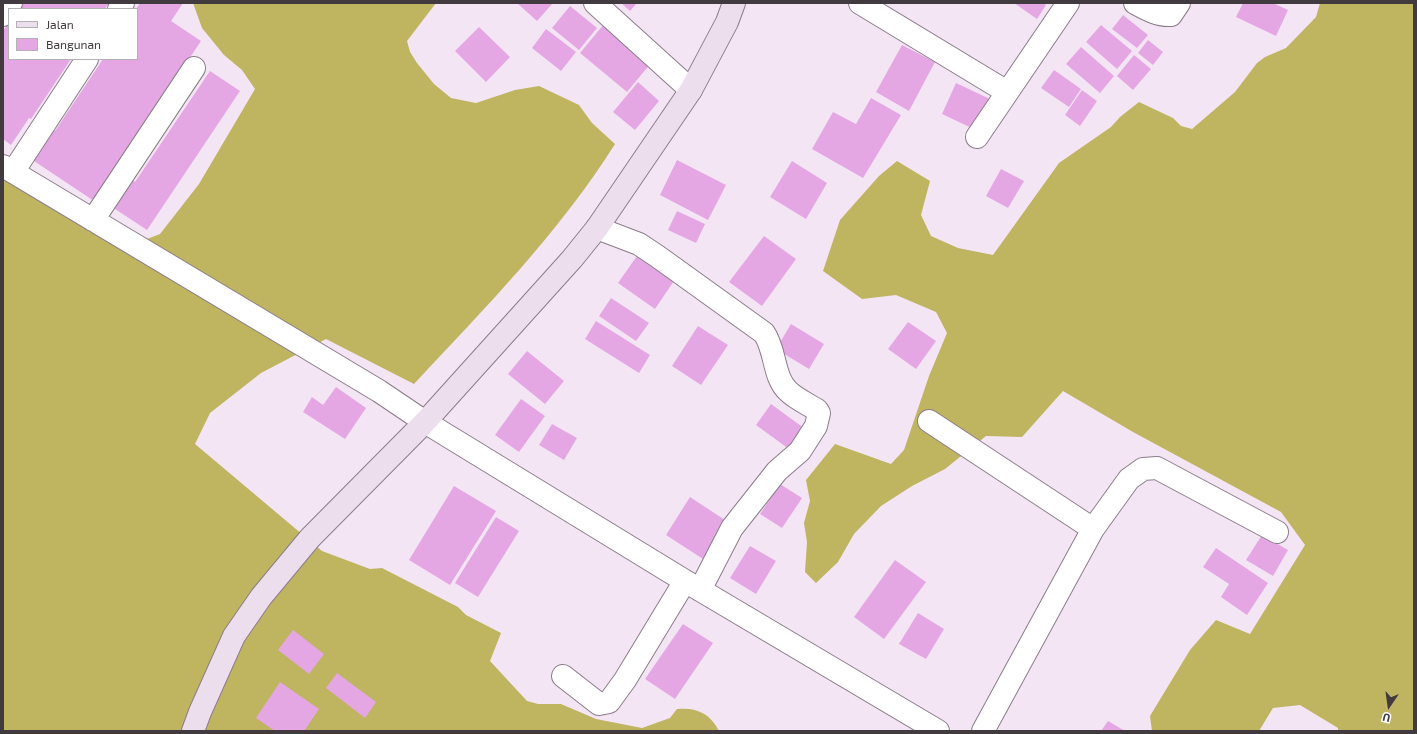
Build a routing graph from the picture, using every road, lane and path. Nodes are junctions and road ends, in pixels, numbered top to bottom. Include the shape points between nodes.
1 (11, 3) edge
2 (595, 3) edge
3 (734, 3) edge
4 (860, 3) edge
5 (1068, 3) edge
6 (1135, 3) edge
7 (1179, 3) edge
8 (3, 15) edge
9 (86, 60) edge
10 (194, 68) dead end
11 (691, 90) junction
12 (1007, 92) junction
13 (977, 137) dead end
14 (8, 169) edge
15 (93, 220) junction
16 (597, 228) junction
17 (929, 421) dead end
18 (425, 422) junction
19 (1093, 529) junction
20 (1278, 532) dead end
21 (693, 586) junction
22 (563, 676) dead end
23 (193, 731) edge
24 (938, 731) edge
25 (983, 731) edge

1 - 8 street
2 - 11 street
3 - 11 main road via 727,22
4 - 12 street
5 - 12 street
6 - 7 street via 1156,14 1171,15
9 - 14 street
10 - 15 street
11 - 16 main road
12 - 13 street
14 - 15 street
15 - 18 street via 379,391
16 - 18 main road
16 - 21 street via 638,244 755,326 770,341 781,382 787,391 819,413 816,426 800,451 777,471 732,528
17 - 19 street
18 - 21 street
18 - 23 main road via 310,538 261,597 234,636
19 - 20 street via 1129,479 1144,469 1157,468
19 - 25 street
21 - 22 street via 609,702 599,704
21 - 24 street

